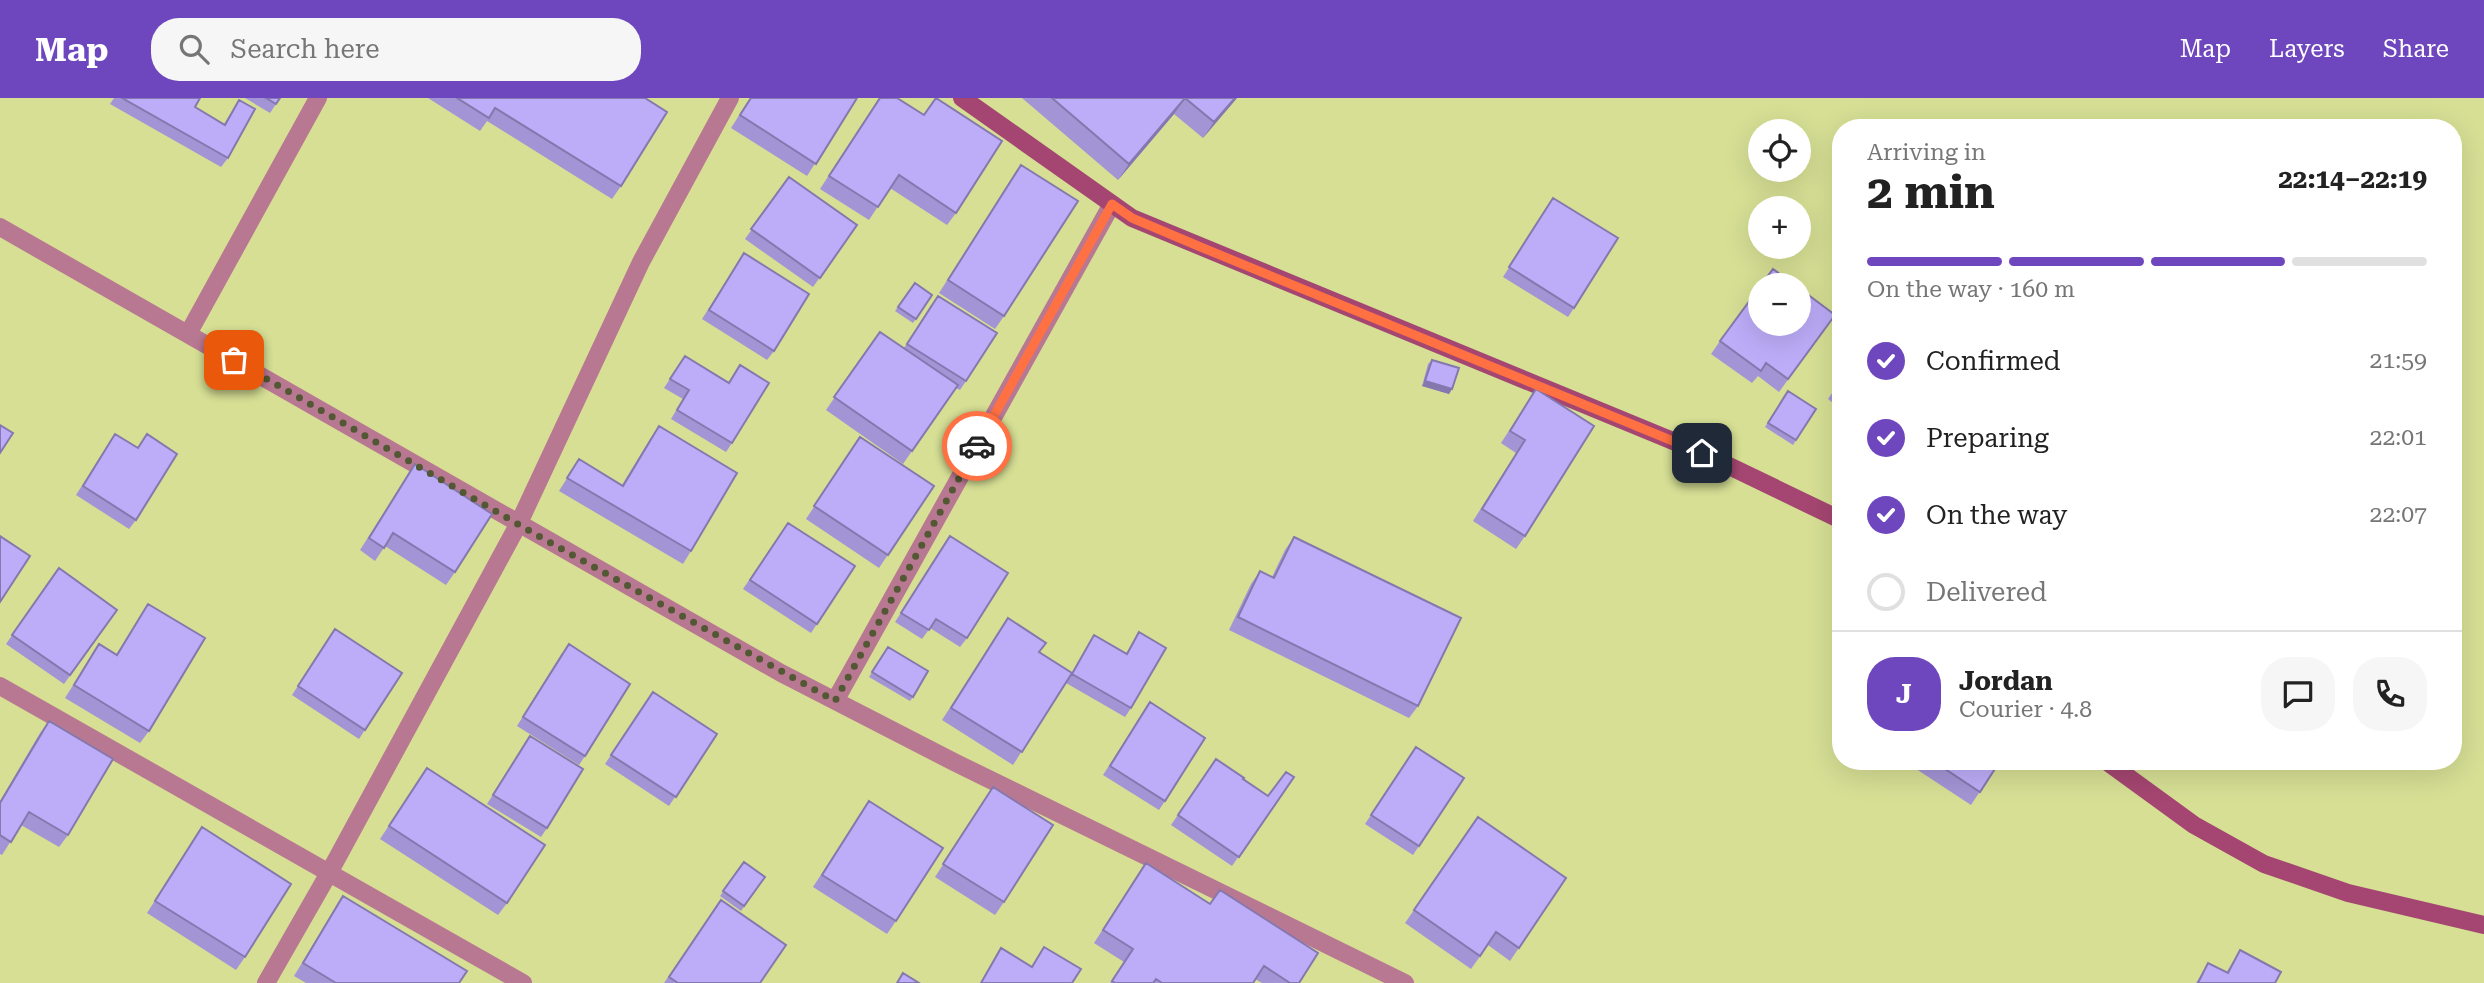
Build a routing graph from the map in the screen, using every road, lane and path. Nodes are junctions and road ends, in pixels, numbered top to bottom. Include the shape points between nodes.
1 (318, 98) edge
2 (730, 98) edge
3 (962, 98) edge
4 (1112, 204) junction
5 (0, 226) edge
6 (188, 334) junction
7 (1832, 516) edge
8 (518, 524) junction
9 (0, 686) edge
10 (835, 701) junction
11 (2118, 770) edge
12 (329, 873) junction
13 (2484, 925) edge
14 (1396, 981) edge
15 (266, 983) edge
16 (523, 983) edge

1 - 6 street
2 - 8 street via 641,262
3 - 4 street
4 - 7 street via 1132,218 1203,248 1702,453
4 - 10 street
5 - 6 street
6 - 8 street
8 - 10 street
8 - 12 street
9 - 12 street
10 - 14 street
11 - 13 street via 2194,825 2264,864 2348,893
12 - 15 street
12 - 16 street

